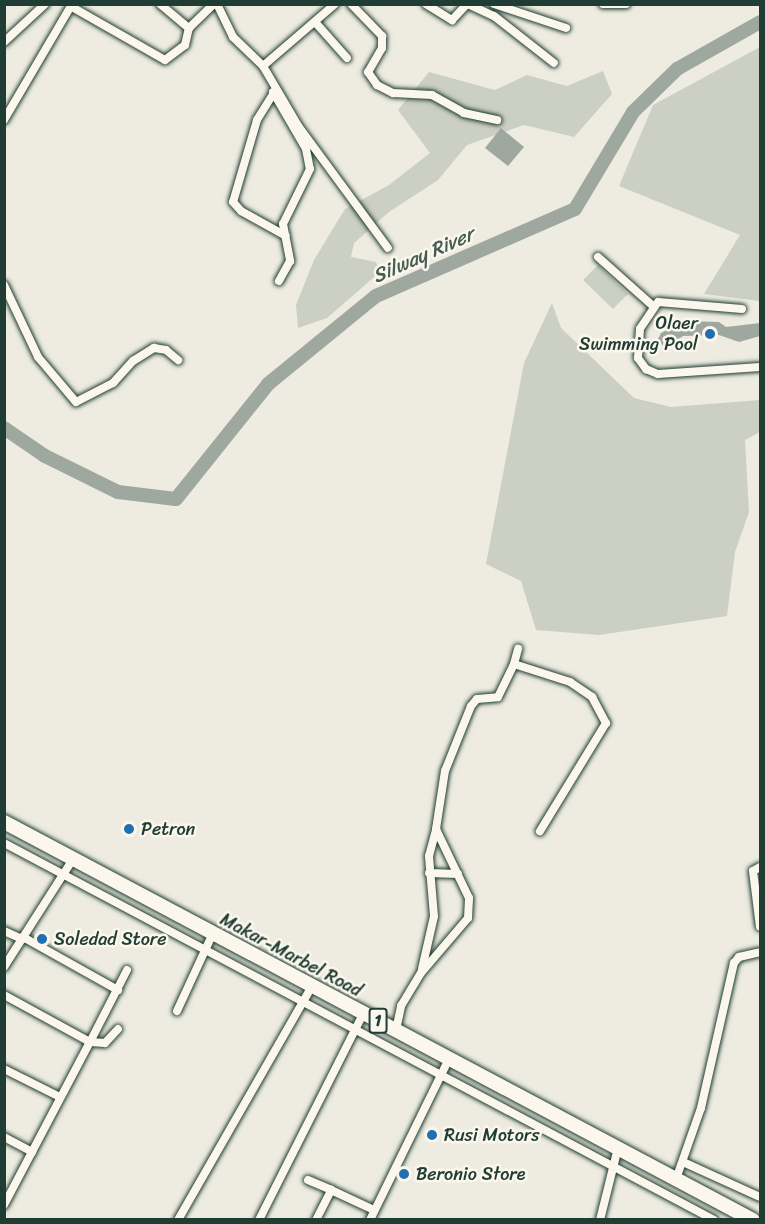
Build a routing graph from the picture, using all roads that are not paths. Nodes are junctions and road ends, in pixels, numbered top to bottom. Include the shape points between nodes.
1 (45, 4) edge
2 (159, 4) edge
3 (215, 4) edge
4 (335, 4) edge
5 (351, 4) edge
6 (426, 4) edge
7 (468, 4) edge
8 (494, 4) edge
9 (603, 4) edge
10 (626, 4) edge
11 (72, 6) edge
12 (315, 22) junction
13 (189, 28) junction
14 (566, 28) dead end
15 (4, 42) edge
16 (347, 58) dead end
17 (554, 63) dead end
18 (262, 66) junction
19 (275, 90) junction
20 (4, 120) edge
21 (497, 120) dead end
22 (286, 237) junction
23 (388, 248) dead end
24 (598, 257) dead end
25 (279, 281) dead end
26 (4, 285) edge
27 (653, 306) junction
28 (742, 309) dead end
29 (178, 360) dead end
30 (760, 367) edge
31 (518, 649) dead end
32 (514, 664) junction
33 (4, 822) edge
34 (436, 829) junction
35 (540, 831) dead end
36 (4, 843) edge
37 (73, 859) junction
38 (760, 867) edge
39 (429, 873) junction
40 (63, 874) junction
41 (458, 874) junction
42 (759, 910) edge
43 (760, 927) edge
44 (4, 931) edge
45 (213, 933) junction
46 (22, 938) junction
47 (206, 947) junction
48 (760, 952) edge
49 (4, 967) edge
50 (126, 970) dead end
51 (421, 973) junction
52 (312, 986) junction
53 (118, 990) junction
54 (4, 995) edge
55 (304, 1000) junction
56 (177, 1011) dead end
57 (363, 1014) junction
58 (118, 1029) dead end
59 (396, 1029) junction
60 (355, 1030) junction
61 (90, 1042) junction
62 (449, 1059) junction
63 (4, 1069) edge
64 (441, 1075) junction
65 (60, 1097) junction
66 (4, 1137) edge
67 (618, 1148) junction
68 (32, 1152) junction
69 (683, 1162) junction
70 (614, 1164) junction
71 (676, 1179) junction
72 (308, 1180) dead end
73 (331, 1190) junction
74 (760, 1197) edge
75 (4, 1205) edge
76 (374, 1210) junction
77 (178, 1220) edge
78 (259, 1220) edge
79 (316, 1220) edge
80 (370, 1220) edge
81 (600, 1220) edge
82 (714, 1220) edge
83 (753, 1220) edge

1 - 15 street
2 - 13 street
3 - 13 street
3 - 18 street via 233,37
4 - 12 street
5 - 21 street via 382,36 382,48 368,72 377,85 393,93 432,94 464,113
6 - 7 street via 452,20
7 - 17 street via 495,16
8 - 14 street
9 - 10 street
11 - 13 street via 165,60 185,45
11 - 20 street
12 - 16 street
12 - 18 street
18 - 19 street
19 - 22 street via 309,158 309,176 284,224
19 - 22 street via 257,120 233,202 241,211
19 - 23 street
22 - 25 street via 290,261
24 - 27 street
26 - 29 street via 38,357 76,402 113,383 133,361 154,348 166,350
27 - 28 street via 668,300
27 - 30 street via 640,328 636,349 640,363 652,373
31 - 32 street
32 - 34 street via 498,697 477,699 471,706 446,771
32 - 35 street via 570,682 592,697 606,723
33 - 37 main road, Makar-Marbel Road / 1
34 - 39 street
34 - 41 street
36 - 40 street
37 - 40 street
37 - 45 main road, Makar-Marbel Road / 1
38 - 42 street via 753,871
39 - 41 street
39 - 51 street via 434,916
40 - 46 street
40 - 47 street
41 - 51 street via 469,898 468,918
42 - 43 street
44 - 46 street
45 - 47 street
45 - 52 main road, Makar-Marbel Road / 1
46 - 49 street
46 - 53 street
47 - 55 street
47 - 56 street
48 - 69 street via 739,957 734,963 701,1108
50 - 53 street
51 - 59 street via 401,1006
52 - 55 street
52 - 57 main road, Makar-Marbel Road / 1
53 - 61 street
54 - 61 street
55 - 60 street
55 - 77 street
57 - 59 main road, Makar-Marbel Road / 1
57 - 60 street
58 - 61 street via 105,1043
59 - 62 main road, Makar-Marbel Road / 1
60 - 64 street
60 - 78 street
61 - 65 street
62 - 64 street
62 - 67 main road, Makar-Marbel Road / 1
63 - 65 street
64 - 70 street
64 - 76 street
65 - 68 street
66 - 68 street
67 - 70 street
67 - 71 main road, Makar-Marbel Road / 1
68 - 75 street
69 - 71 street
69 - 74 street
70 - 81 street
70 - 82 street
71 - 83 main road, Makar-Marbel Road / 1
72 - 73 street
73 - 76 street
73 - 79 street
76 - 80 street

